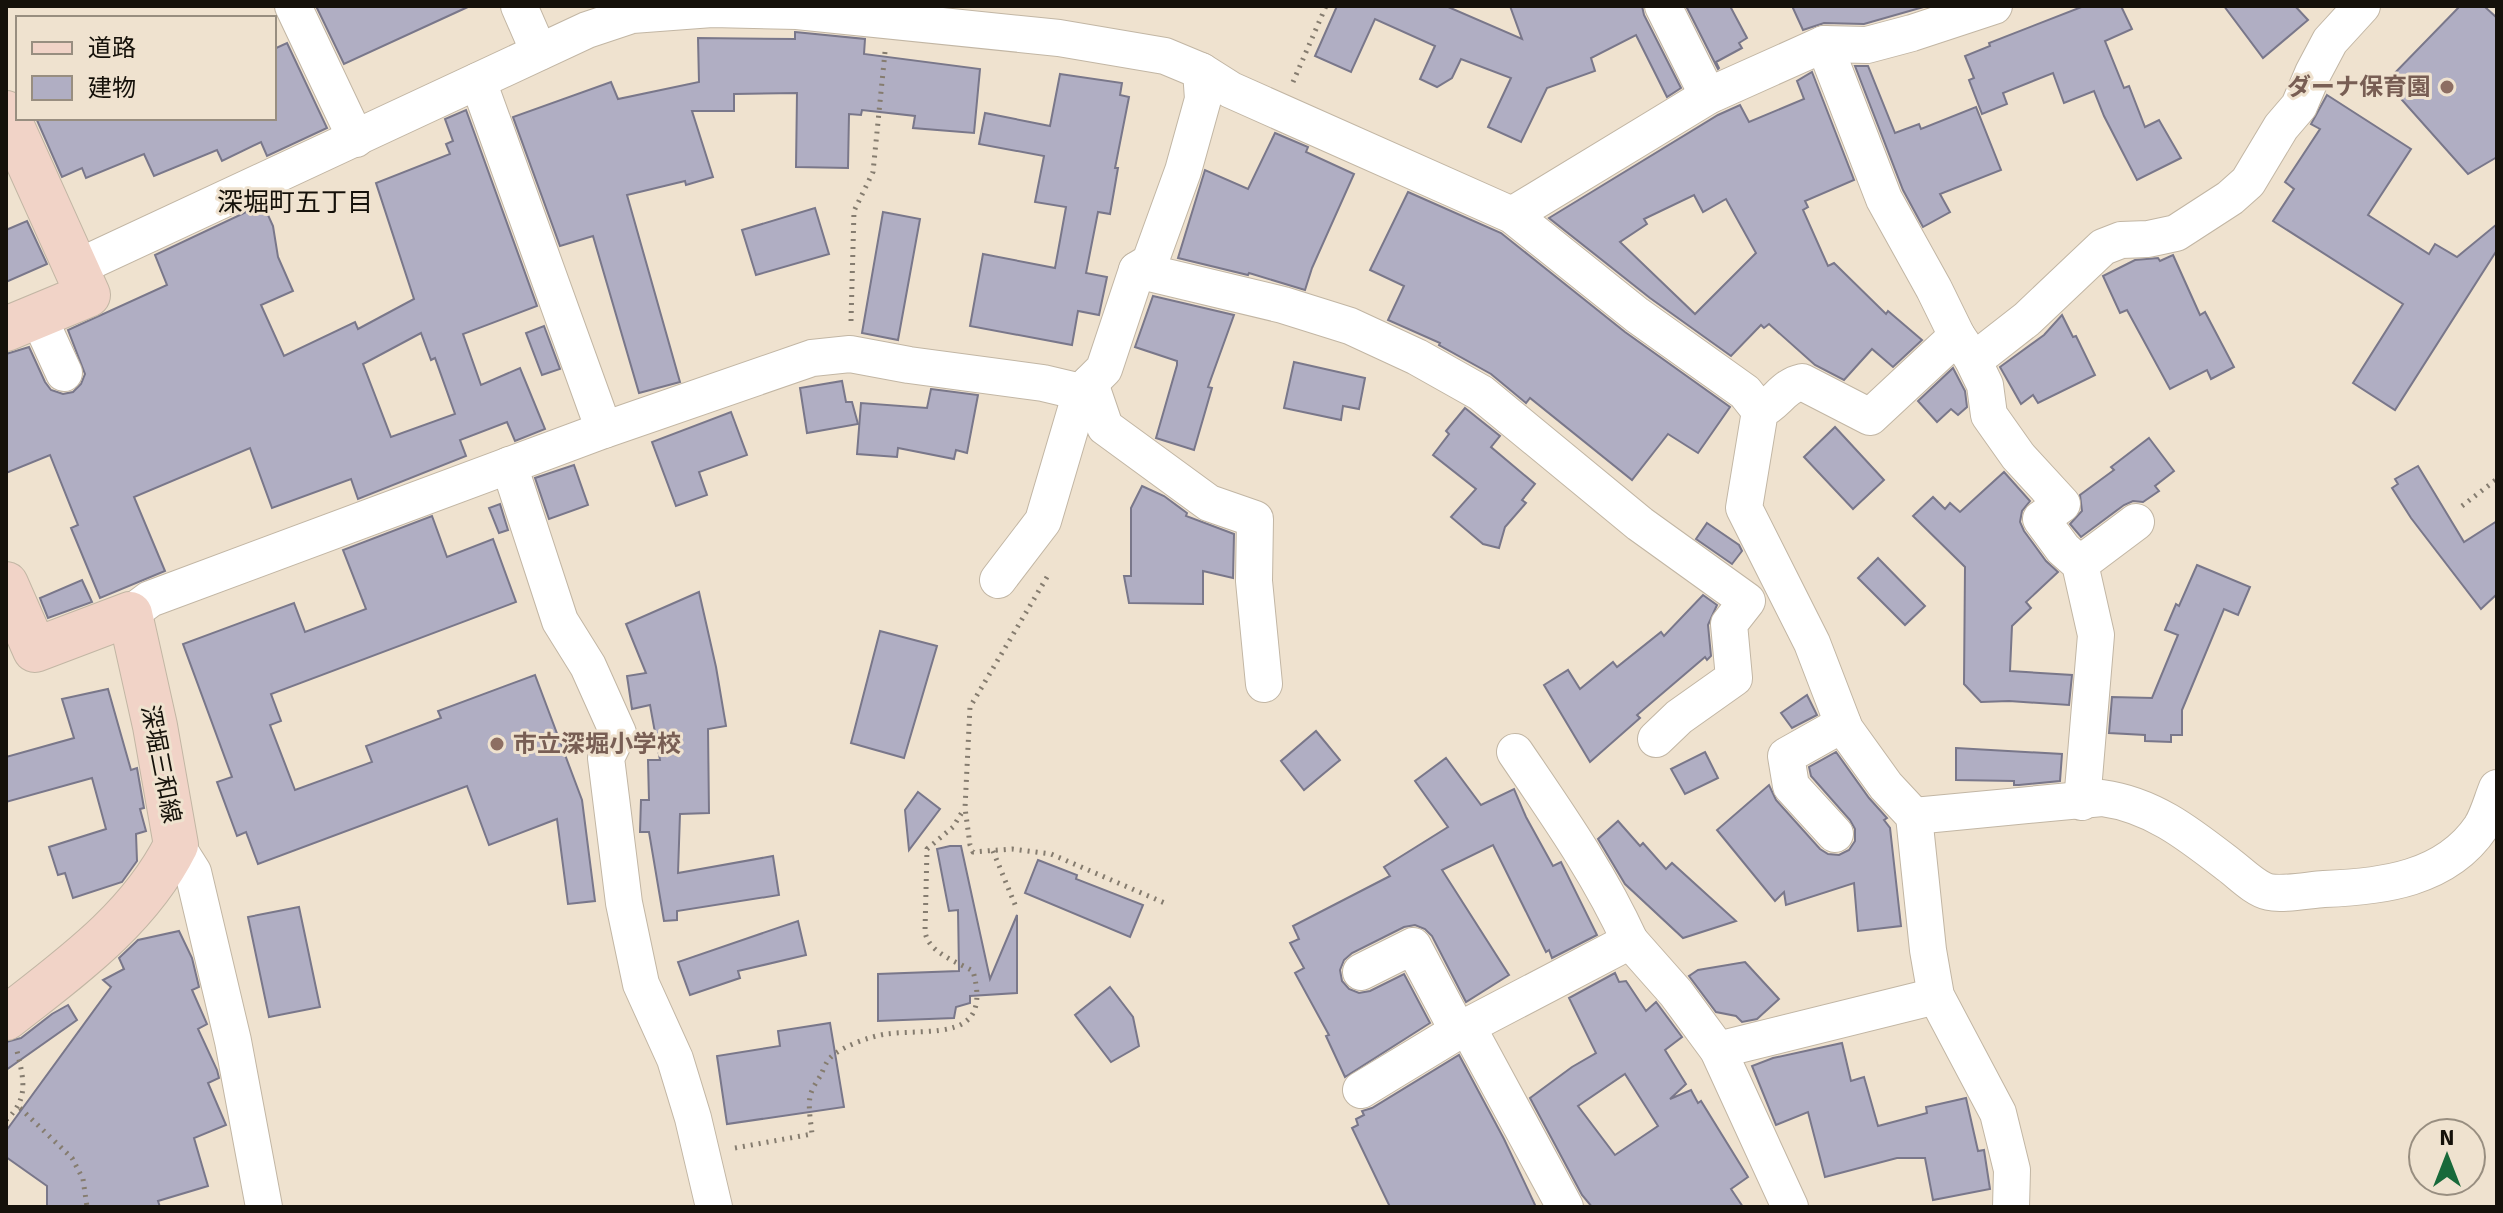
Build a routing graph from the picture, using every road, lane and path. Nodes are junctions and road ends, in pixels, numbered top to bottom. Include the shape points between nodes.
1 (293, 6) edge
2 (519, 6) edge
3 (1326, 6) edge
4 (1663, 6) edge
5 (1994, 6) edge
6 (2362, 6) edge
7 (712, 8) edge
8 (899, 15) edge
9 (1824, 44) junction
10 (539, 52) junction
11 (1201, 71) junction
12 (478, 81) junction
13 (1708, 96) junction
14 (1280, 112) junction
15 (6, 113) edge
16 (356, 139) junction
17 (1512, 215) junction
18 (76, 268) junction
19 (1137, 270) junction
20 (22, 323) edge
21 (1964, 347) junction
22 (850, 354) junction
23 (64, 373) dead end
24 (1085, 388) junction
25 (1760, 411) junction
26 (604, 430) junction
27 (509, 465) junction
28 (2497, 479) edge
29 (2462, 506) dead end
30 (2136, 522) dead end
31 (2080, 564) junction
32 (1054, 565) dead end
33 (998, 580) dead end
34 (6, 584) edge
35 (130, 614) junction
36 (1264, 684) dead end
37 (1843, 724) junction
38 (1656, 739) dead end
39 (1515, 752) dead end
40 (2497, 788) edge
41 (2082, 802) junction
42 (965, 808) junction
43 (1914, 816) junction
44 (1835, 834) dead end
45 (176, 845) junction
46 (993, 851) junction
47 (1167, 904) dead end
48 (1016, 907) dead end
49 (1630, 941) junction
50 (1361, 972) dead end
51 (1936, 996) junction
52 (1462, 1028) junction
53 (9, 1030) edge
54 (1718, 1050) junction
55 (1361, 1090) dead end
56 (20, 1108) junction
57 (6, 1120) edge
58 (701, 1153) junction
59 (87, 1207) edge
60 (264, 1207) edge
61 (714, 1207) edge
62 (1565, 1207) edge
63 (1790, 1207) edge
64 (2011, 1207) edge

1 - 16 street
2 - 10 street
3 - 14 path
4 - 13 street
5 - 9 street via 1867,45
6 - 21 street via 2330,41 2299,106 2248,182 2230,198 2176,233 2103,247 1986,351
7 - 8 street
7 - 10 street via 632,15
8 - 11 street via 1165,56
8 - 22 path via 873,172 854,211
9 - 13 street
9 - 21 street via 1884,199
10 - 12 street
11 - 14 street
11 - 19 street via 1203,99 1183,171 1150,262
12 - 16 street
12 - 26 street
13 - 17 street
14 - 17 street
15 - 18 main road
16 - 18 street
17 - 25 street via 1637,315 1745,392
18 - 20 main road via 88,295
19 - 24 street via 1104,369
19 - 38 street via 1283,305 1350,326 1417,357 1481,393 1640,524 1747,601 1729,624 1734,678
20 - 23 street
21 - 25 street via 1870,417 1802,382 1790,384
21 - 31 street via 1985,385 1989,415 2062,504 2041,519
22 - 24 street
22 - 26 street via 812,358
24 - 33 street via 1043,521
24 - 36 street via 1105,427 1209,503 1255,519 1254,581
25 - 37 street via 1744,508 1812,643
26 - 27 street
27 - 35 street via 150,599
27 - 58 street via 560,621 588,666 618,733 606,758 624,903 641,984 675,1059
28 - 29 path
30 - 31 street
31 - 41 street via 2096,635
32 - 42 path via 970,707
34 - 35 main road via 35,650
35 - 45 main road, 深堀三和線
37 - 43 street
37 - 44 street via 1786,756 1791,786
39 - 49 street via 1582,850
40 - 41 street via 2483,824 2448,862 2404,880 2269,892 2145,808 2102,798
41 - 43 street
42 - 46 path via 973,852
42 - 58 path via 953,827 927,849 925,931 932,947 973,971 979,990 970,1018 959,1028 859,1041 830,1058 810,1095 812,1134
43 - 51 street
45 - 53 main road, 深堀三和線 via 151,886 116,926
45 - 60 street via 193,872 233,1041
46 - 47 path via 1051,854
46 - 48 path
49 - 52 street
49 - 54 street
50 - 52 street via 1413,946
51 - 54 street
51 - 64 street via 1998,1113 2012,1170
52 - 55 street
52 - 62 street
53 - 56 path via 21,1070
54 - 63 street
56 - 57 path
56 - 59 path via 72,1158 83,1179
58 - 61 street

